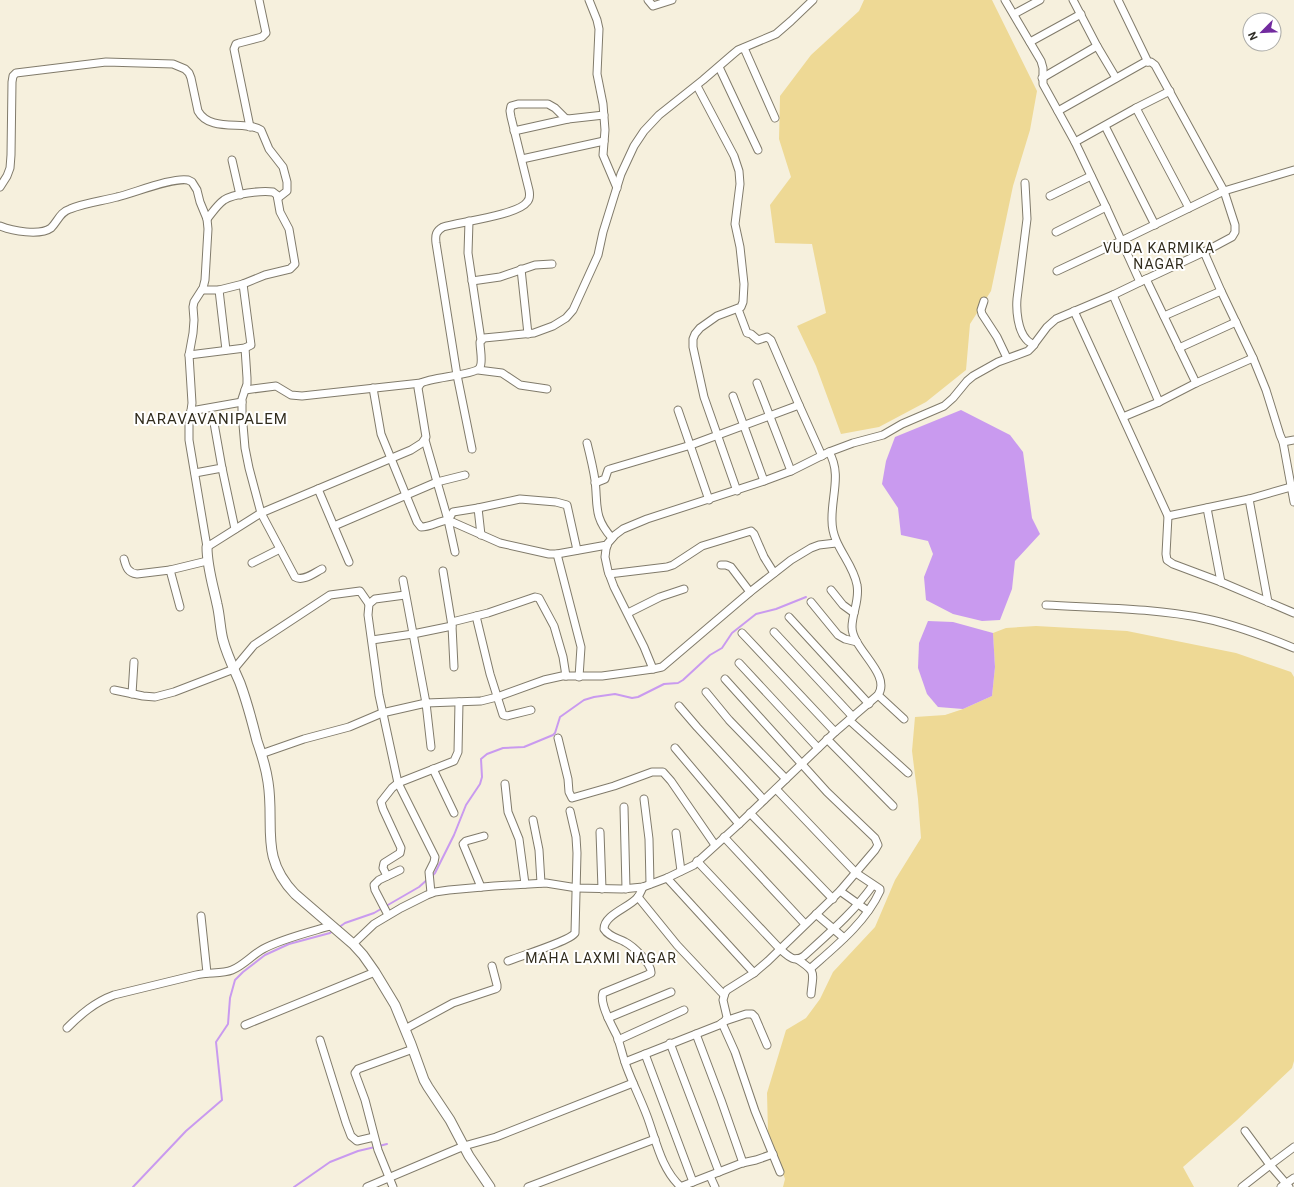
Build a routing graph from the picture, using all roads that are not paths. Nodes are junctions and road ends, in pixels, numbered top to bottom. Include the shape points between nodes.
1 (259, 0) edge
2 (588, 0) edge
3 (648, 0) edge
4 (672, 0) edge
5 (813, 0) edge
6 (1005, 0) edge
7 (1040, 0) edge
8 (1073, 0) edge
9 (1118, 0) edge
10 (1014, 14) junction
11 (1081, 14) junction
12 (1030, 42) junction
13 (1097, 46) junction
14 (744, 48) junction
15 (1148, 62) junction
16 (719, 67) junction
17 (1042, 78) junction
18 (1116, 78) junction
19 (696, 86) junction
20 (1170, 91) junction
21 (1136, 108) junction
22 (1058, 111) junction
23 (604, 115) junction
24 (775, 118) dead end
25 (568, 119) junction
26 (250, 126) junction
27 (1105, 126) junction
28 (514, 131) junction
29 (604, 141) junction
30 (1075, 142) junction
31 (758, 150) dead end
32 (522, 159) junction
33 (232, 160) dead end
34 (1294, 170) edge
35 (1091, 176) junction
36 (1025, 183) dead end
37 (0, 187) edge
38 (617, 188) junction
39 (1224, 191) junction
40 (240, 195) junction
41 (1050, 196) dead end
42 (278, 198) junction
43 (1106, 207) junction
44 (1189, 208) junction
45 (207, 219) junction
46 (469, 221) junction
47 (1155, 225) junction
48 (0, 226) edge
49 (1056, 232) dead end
50 (1121, 241) junction
51 (1204, 252) junction
52 (552, 264) dead end
53 (521, 269) junction
54 (1057, 270) dead end
55 (472, 281) junction
56 (1143, 281) junction
57 (243, 284) junction
58 (202, 290) junction
59 (219, 290) junction
60 (1221, 291) junction
61 (1113, 295) junction
62 (984, 301) dead end
63 (738, 309) junction
64 (1074, 312) junction
65 (1164, 316) junction
66 (1236, 322) junction
67 (528, 334) junction
68 (481, 340) junction
69 (1034, 345) junction
70 (245, 348) junction
71 (1179, 348) junction
72 (226, 350) junction
73 (189, 355) junction
74 (1007, 358) junction
75 (1253, 358) junction
76 (478, 370) junction
77 (457, 375) junction
78 (421, 383) junction
79 (757, 383) dead end
80 (1196, 383) junction
81 (373, 388) junction
82 (547, 389) dead end
83 (245, 390) junction
84 (733, 396) dead end
85 (242, 402) junction
86 (1159, 402) junction
87 (799, 405) junction
88 (678, 410) dead end
89 (192, 411) junction
90 (770, 416) junction
91 (1123, 417) junction
92 (214, 423) dead end
93 (743, 426) junction
94 (717, 436) junction
95 (425, 440) junction
96 (1294, 440) edge
97 (1283, 442) junction
98 (587, 443) dead end
99 (691, 446) junction
100 (472, 449) dead end
101 (825, 454) junction
102 (391, 459) junction
103 (222, 468) junction
104 (791, 471) junction
105 (195, 473) junction
106 (465, 475) dead end
107 (764, 481) junction
108 (437, 482) junction
109 (595, 483) junction
110 (1292, 486) edge
111 (318, 489) junction
112 (737, 491) junction
113 (407, 494) junction
114 (1249, 499) junction
115 (709, 500) junction
116 (1294, 502) edge
117 (478, 508) junction
118 (1207, 508) junction
119 (260, 514) junction
120 (1168, 516) junction
121 (448, 520) junction
122 (334, 526) junction
123 (235, 529) junction
124 (481, 535) junction
125 (612, 538) junction
126 (836, 543) junction
127 (607, 545) junction
128 (208, 547) junction
129 (280, 549) junction
130 (577, 550) junction
131 (455, 552) dead end
132 (557, 554) junction
133 (124, 559) dead end
134 (207, 561) junction
135 (349, 562) dead end
136 (252, 563) dead end
137 (721, 565) dead end
138 (322, 569) dead end
139 (170, 570) junction
140 (443, 571) dead end
141 (774, 573) junction
142 (609, 574) junction
143 (403, 580) dead end
144 (1221, 582) junction
145 (684, 589) dead end
146 (831, 590) dead end
147 (750, 592) junction
148 (405, 595) junction
149 (811, 602) dead end
150 (1268, 602) junction
151 (369, 604) junction
152 (1046, 605) dead end
153 (180, 607) dead end
154 (628, 613) junction
155 (854, 613) junction
156 (1294, 613) edge
157 (476, 616) junction
158 (789, 617) dead end
159 (452, 624) junction
160 (774, 632) dead end
161 (742, 633) dead end
162 (413, 634) junction
163 (372, 640) junction
164 (857, 642) junction
165 (1294, 648) edge
166 (134, 662) dead end
167 (739, 663) dead end
168 (454, 667) dead end
169 (234, 669) junction
170 (652, 669) junction
171 (566, 676) junction
172 (579, 677) junction
173 (725, 679) dead end
174 (114, 690) dead end
175 (706, 692) dead end
176 (132, 694) junction
177 (878, 695) junction
178 (497, 697) junction
179 (459, 702) junction
180 (426, 704) junction
181 (869, 704) junction
182 (679, 706) dead end
183 (531, 710) dead end
184 (382, 713) junction
185 (851, 718) junction
186 (904, 719) dead end
187 (835, 732) junction
188 (558, 738) dead end
189 (827, 740) junction
190 (431, 747) dead end
191 (675, 748) dead end
192 (818, 748) junction
193 (262, 754) junction
194 (802, 764) junction
195 (433, 770) junction
196 (908, 773) dead end
197 (786, 779) junction
198 (398, 783) junction
199 (505, 784) dead end
200 (776, 789) junction
201 (644, 799) dead end
202 (764, 800) junction
203 (893, 806) dead end
204 (624, 807) dead end
205 (570, 811) dead end
206 (454, 813) dead end
207 (750, 813) junction
208 (533, 820) dead end
209 (739, 824) junction
210 (600, 832) dead end
211 (676, 833) dead end
212 (484, 836) dead end
213 (724, 837) junction
214 (715, 846) junction
215 (697, 861) junction
216 (400, 870) dead end
217 (681, 871) junction
218 (856, 873) junction
219 (387, 876) junction
220 (667, 878) junction
221 (541, 883) junction
222 (525, 884) junction
223 (872, 884) junction
224 (646, 885) junction
225 (481, 887) junction
226 (577, 888) junction
227 (602, 889) junction
228 (626, 889) junction
229 (840, 891) junction
230 (431, 893) junction
231 (638, 897) junction
232 (833, 898) junction
233 (857, 904) junction
234 (385, 910) junction
235 (868, 911) junction
236 (816, 914) junction
237 (200, 916) dead end
238 (805, 924) junction
239 (333, 928) junction
240 (833, 929) junction
241 (844, 938) junction
242 (352, 944) junction
243 (780, 949) junction
244 (797, 959) junction
245 (508, 961) dead end
246 (492, 966) dead end
247 (811, 968) junction
248 (375, 972) junction
249 (207, 973) junction
250 (754, 973) junction
251 (671, 992) dead end
252 (811, 994) dead end
253 (724, 995) junction
254 (684, 1010) dead end
255 (608, 1018) junction
256 (723, 1022) junction
257 (245, 1025) dead end
258 (67, 1028) dead end
259 (405, 1029) junction
260 (696, 1034) junction
261 (320, 1040) dead end
262 (618, 1040) junction
263 (670, 1043) junction
264 (767, 1045) dead end
265 (413, 1049) junction
266 (645, 1054) junction
267 (625, 1062) junction
268 (633, 1083) junction
269 (1245, 1131) dead end
270 (655, 1139) junction
271 (374, 1140) junction
272 (464, 1146) junction
273 (1294, 1147) edge
274 (773, 1154) junction
275 (743, 1163) junction
276 (1270, 1165) junction
277 (719, 1172) junction
278 (780, 1172) dead end
279 (710, 1176) junction
280 (389, 1178) junction
281 (1294, 1178) edge
282 (693, 1182) junction
283 (1285, 1186) edge
284 (367, 1187) edge
285 (393, 1187) edge
286 (490, 1187) edge
287 (528, 1187) edge
288 (680, 1187) edge
289 (715, 1187) edge
290 (1242, 1187) edge

1 - 26 street via 266,33 262,37 236,44 234,49
2 - 23 street via 599,29 597,74
3 - 4 street via 653,6
5 - 14 street via 776,34
6 - 10 street
7 - 10 street
8 - 11 street
9 - 15 street
10 - 12 street
11 - 12 street
11 - 13 street
12 - 17 street via 1042,65
13 - 17 street
13 - 18 street
14 - 16 street via 738,50
14 - 24 street
15 - 18 street
15 - 20 street via 1158,68
16 - 19 street
16 - 31 street
17 - 22 street
18 - 22 street
19 - 38 street via 659,115 644,131 627,158
19 - 63 street via 734,156 740,177 735,224 744,284 743,302
20 - 21 street
20 - 39 street
21 - 27 street
21 - 44 street
22 - 30 street
23 - 25 street
23 - 29 street
25 - 28 street
25 - 28 street via 548,104 514,105 510,111
26 - 37 street via 226,126 200,115 189,73 173,64 106,62 16,73 12,82 10,168
26 - 42 street via 260,130 269,149 283,167 287,191
27 - 30 street
27 - 47 street
28 - 32 street
29 - 32 street
29 - 38 street via 602,152
30 - 35 street
32 - 46 street via 530,196 526,204 503,214
33 - 40 street
34 - 39 street
35 - 41 street
35 - 43 street
36 - 69 street via 1027,219 1017,312 1023,336
38 - 67 street via 598,255 573,310 560,322
39 - 44 street
39 - 51 street via 1235,232 1232,237
40 - 42 street via 272,191
40 - 45 street via 223,201
42 - 57 street via 280,212 289,229 295,264 290,269
43 - 49 street
43 - 50 street
44 - 47 street
45 - 48 street via 196,187 184,179 68,209 50,228 43,231 20,231
45 - 58 street via 206,276
46 - 55 street via 468,253
46 - 77 street via 438,229 435,236
47 - 50 street
50 - 54 street
50 - 56 street
51 - 56 street
51 - 60 street
52 - 53 street
53 - 55 street via 500,277
53 - 67 street
55 - 68 street
56 - 61 street
56 - 65 street
57 - 59 street
57 - 70 street via 252,344
58 - 59 street
58 - 73 street via 193,304 194,333
59 - 72 street
60 - 65 street
60 - 66 street
61 - 64 street
61 - 86 street
62 - 74 street via 982,314
63 - 87 street via 747,333 758,340 767,337 771,340
63 - 94 street via 707,322 693,339 704,397
64 - 69 street via 1051,323
64 - 91 street
65 - 71 street
66 - 71 street
66 - 75 street
67 - 68 street via 487,337
68 - 76 street via 481,363
69 - 74 street via 1028,351
70 - 72 street
70 - 83 street
71 - 80 street
72 - 73 street
73 - 89 street
74 - 101 street via 966,381 944,406 883,435
75 - 80 street
75 - 97 street
76 - 77 street
76 - 82 street via 502,373 520,385
77 - 78 street
77 - 100 street
78 - 81 street
78 - 95 street via 418,388 426,432
79 - 90 street
80 - 86 street
81 - 83 street via 302,396 291,395 276,386
81 - 102 street via 381,434
83 - 85 street
84 - 93 street
85 - 89 street
85 - 119 street via 245,448
86 - 91 street
87 - 90 street
87 - 101 street
88 - 99 street
89 - 105 street via 189,440
90 - 93 street
90 - 104 street
91 - 120 street
92 - 103 street
93 - 94 street
93 - 107 street
94 - 99 street
94 - 112 street
95 - 102 street
95 - 108 street
96 - 97 street
97 - 110 street
98 - 109 street
99 - 109 street via 610,469 605,479
99 - 115 street
101 - 104 street
101 - 126 street via 832,459 836,475 832,520
102 - 111 street
102 - 113 street
103 - 105 street
103 - 123 street
104 - 107 street
105 - 128 street
106 - 108 street
107 - 112 street
108 - 113 street
108 - 121 street
109 - 125 street via 597,511 604,528
110 - 114 street
110 - 116 street
111 - 119 street
111 - 122 street
112 - 115 street
113 - 121 street via 421,527
113 - 122 street
114 - 118 street
114 - 150 street
115 - 125 street via 636,523
117 - 121 street via 454,512
117 - 124 street
117 - 130 street via 520,499 567,504
118 - 120 street
118 - 144 street
119 - 123 street
119 - 129 street
120 - 144 street via 1166,557 1169,562
121 - 124 street
121 - 131 street
122 - 135 street
123 - 128 street
124 - 132 street via 500,543
125 - 127 street
126 - 141 street via 824,543 811,548
126 - 155 street via 858,587 858,601
127 - 130 street
127 - 142 street via 605,557
128 - 134 street
129 - 136 street
129 - 138 street via 297,578 303,579
130 - 132 street
132 - 172 street via 580,644
133 - 139 street via 132,574
134 - 139 street
134 - 169 street via 218,605 222,640
137 - 147 street via 731,567
139 - 153 street
140 - 159 street
141 - 142 street via 750,531 702,546 670,566
141 - 147 street
142 - 154 street
143 - 148 street
144 - 150 street
145 - 154 street via 660,597
146 - 155 street via 843,605
147 - 170 street via 662,667
148 - 151 street via 375,599
148 - 162 street
149 - 164 street via 838,635
150 - 156 street
151 - 163 street
151 - 169 street via 360,591 330,595 257,642
152 - 165 street via 1163,612 1205,618
154 - 170 street
155 - 164 street via 852,630
157 - 159 street
157 - 171 street via 539,598 554,626
157 - 178 street
158 - 181 street
159 - 162 street
159 - 168 street
160 - 185 street
161 - 187 street
162 - 163 street
162 - 180 street
163 - 184 street
164 - 177 street via 880,679 881,689
166 - 176 street
167 - 192 street
169 - 176 street via 161,696
169 - 193 street
170 - 172 street
171 - 172 street
171 - 178 street via 544,680
173 - 194 street
174 - 176 street
175 - 197 street
177 - 181 street
177 - 186 street
178 - 179 street
178 - 183 street via 505,716
179 - 180 street
179 - 195 street via 457,755 454,761
180 - 184 street
180 - 190 street
181 - 185 street
182 - 202 street
184 - 193 street
184 - 198 street
185 - 187 street
185 - 196 street
187 - 189 street
188 - 214 street via 572,798 652,772 663,772
189 - 192 street
189 - 203 street
191 - 209 street
192 - 194 street
193 - 239 street via 270,795 271,850 278,872 286,885
194 - 197 street
194 - 218 street via 877,841 878,847
195 - 198 street
195 - 206 street
197 - 200 street
198 - 219 street via 381,802 401,848 400,853 384,863 383,868
198 - 230 street via 434,855 435,859 430,868
199 - 222 street via 508,812 518,834
200 - 202 street
200 - 218 street
201 - 224 street via 649,849
202 - 207 street
204 - 228 street
205 - 226 street via 577,844
207 - 209 street
207 - 232 street
208 - 221 street via 539,850
209 - 213 street
210 - 227 street
211 - 217 street
212 - 225 street via 463,844
213 - 214 street
213 - 238 street
214 - 215 street
215 - 217 street
215 - 243 street
216 - 219 street
217 - 220 street
218 - 223 street
218 - 229 street
219 - 234 street via 374,885
220 - 224 street
220 - 250 street
221 - 222 street
221 - 226 street
222 - 225 street
223 - 233 street
223 - 235 street via 880,891
224 - 228 street
224 - 231 street
225 - 230 street
226 - 227 street
226 - 245 street via 574,936
227 - 228 street
229 - 232 street
229 - 233 street
230 - 234 street via 408,904
231 - 253 street via 677,945
231 - 255 street via 611,917 604,929 608,934 632,947 649,965 651,972 603,993 602,1001
232 - 236 street
233 - 235 street
233 - 240 street
234 - 242 street
235 - 241 street
236 - 238 street
236 - 240 street
237 - 249 street
238 - 243 street
239 - 242 street
239 - 249 street via 264,948 233,970
240 - 241 street
240 - 244 street via 804,956
241 - 247 street
242 - 248 street
243 - 244 street via 788,957
243 - 250 street
244 - 247 street
246 - 259 street via 496,989 452,1003
247 - 252 street
248 - 257 street
248 - 259 street via 388,992
249 - 258 street via 103,999
250 - 253 street via 730,987
251 - 255 street
253 - 256 street via 727,1017
254 - 262 street
255 - 262 street
256 - 260 street
256 - 264 street via 752,1014
256 - 274 street
259 - 265 street
260 - 263 street
260 - 275 street
261 - 271 street via 351,1136 357,1141
262 - 267 street
263 - 266 street
263 - 277 street
265 - 271 street via 355,1072 365,1100
265 - 272 street via 426,1084
266 - 267 street
266 - 282 street
267 - 268 street
268 - 270 street
268 - 272 street via 496,1137
269 - 276 street
270 - 287 street
270 - 288 street via 670,1176
271 - 280 street
272 - 280 street
272 - 286 street
273 - 276 street
274 - 275 street
274 - 278 street
275 - 277 street
276 - 283 street
276 - 290 street
277 - 279 street
279 - 282 street
279 - 289 street
280 - 284 street
280 - 285 street
281 - 283 street
282 - 288 street

